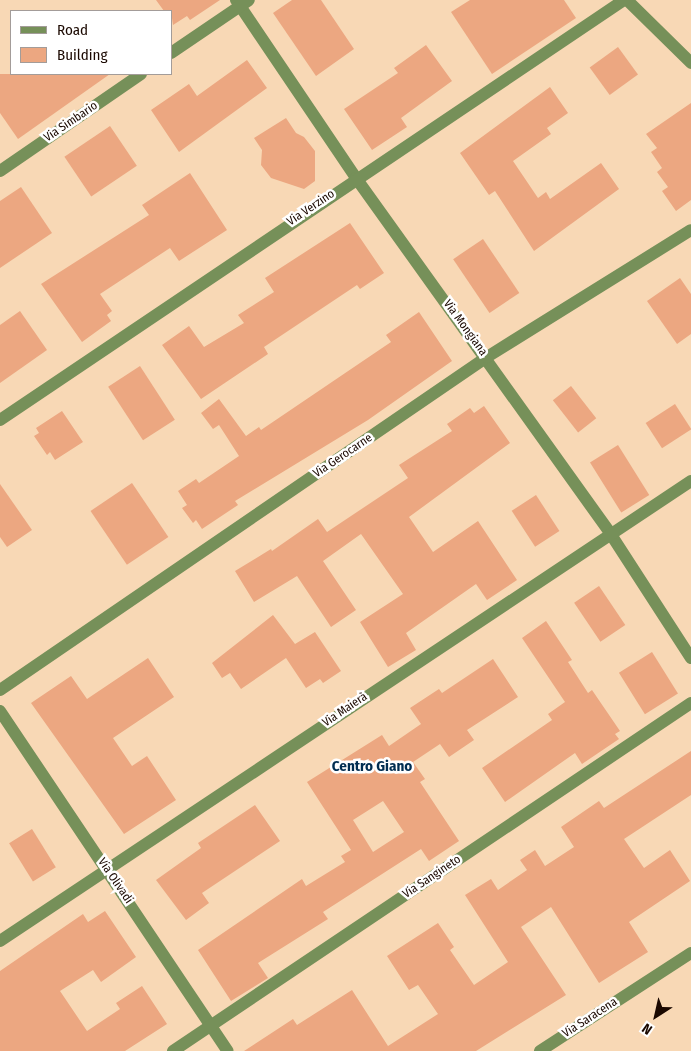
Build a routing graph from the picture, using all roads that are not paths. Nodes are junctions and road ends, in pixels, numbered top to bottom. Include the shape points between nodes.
1 (626, 0) edge
2 (242, 2) edge
3 (172, 52) edge
4 (691, 63) edge
5 (140, 75) edge
6 (0, 170) edge
7 (356, 178) junction
8 (691, 230) edge
9 (487, 358) junction
10 (0, 420) edge
11 (691, 480) edge
12 (610, 533) junction
13 (691, 658) edge
14 (0, 690) edge
15 (691, 703) edge
16 (0, 712) edge
17 (108, 870) junction
18 (0, 942) edge
19 (691, 953) edge
20 (211, 1025) junction
21 (173, 1051) edge
22 (228, 1051) edge
23 (540, 1051) edge

1 - 4 street
1 - 7 street, Via Verzino
2 - 3 street
2 - 7 street, Via Mongiana
5 - 6 street, Via Simbario
7 - 9 street, Via Mongiana
7 - 10 street, Via Verzino
8 - 9 street, Via Gerocarne
9 - 12 street, Via Mongiana
9 - 14 street, Via Gerocarne
11 - 12 street, Via Maierà
12 - 13 street, Via Mongiana
12 - 17 street, Via Maierà
15 - 20 street, Via Sangineto
16 - 17 street, Via Olivadi
17 - 18 street, Via Maierà
17 - 20 street, Via Olivadi
19 - 23 street, Via Saracena
20 - 21 street, Via Sangineto
20 - 22 street, Via Olivadi

